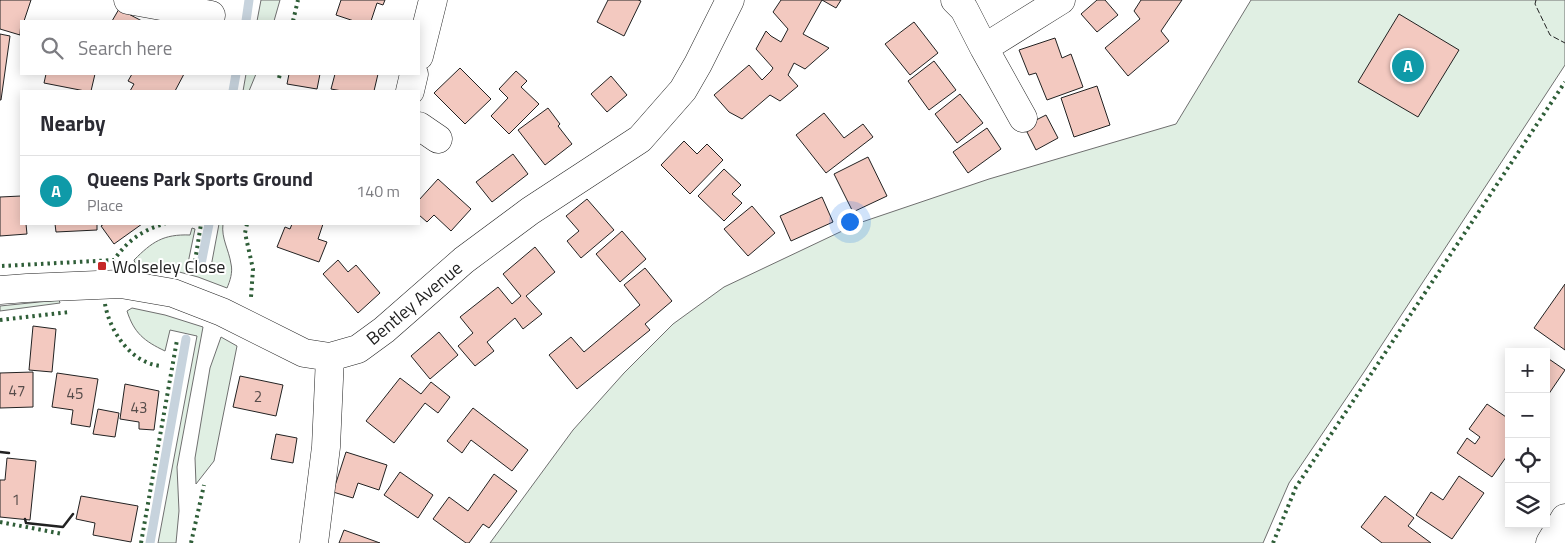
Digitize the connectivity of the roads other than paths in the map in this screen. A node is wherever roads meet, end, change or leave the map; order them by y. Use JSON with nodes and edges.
{"nodes":[{"id":1,"x":128,"y":0,"type":"edge"},
{"id":2,"x":432,"y":0,"type":"edge"},
{"id":3,"x":730,"y":0,"type":"edge"},
{"id":4,"x":956,"y":0,"type":"edge"},
{"id":5,"x":1061,"y":0,"type":"edge"},
{"id":6,"x":210,"y":20,"type":"edge"},
{"id":7,"x":984,"y":48,"type":"junction"},
{"id":8,"x":420,"y":52,"type":"edge"},
{"id":9,"x":414,"y":75,"type":"edge"},
{"id":10,"x":410,"y":90,"type":"edge"},
{"id":11,"x":1023,"y":118,"type":"dead end"},
{"id":12,"x":0,"y":290,"type":"edge"},
{"id":13,"x":330,"y":357,"type":"junction"},
{"id":14,"x":1565,"y":518,"type":"edge"},
{"id":15,"x":314,"y":543,"type":"edge"},
{"id":16,"x":1550,"y":543,"type":"edge"}],
"edges":[{"from":1,"to":6,"type":"street"},
{"from":2,"to":8,"type":"street"},
{"from":3,"to":13,"type":"street","name":"Bentley Avenue"},
{"from":4,"to":7,"type":"street"},
{"from":5,"to":7,"type":"street"},
{"from":7,"to":11,"type":"street"},
{"from":9,"to":10,"type":"street"},
{"from":12,"to":13,"type":"street","name":"Bentley Avenue"},
{"from":13,"to":15,"type":"street"},
{"from":14,"to":16,"type":"street"}]}
